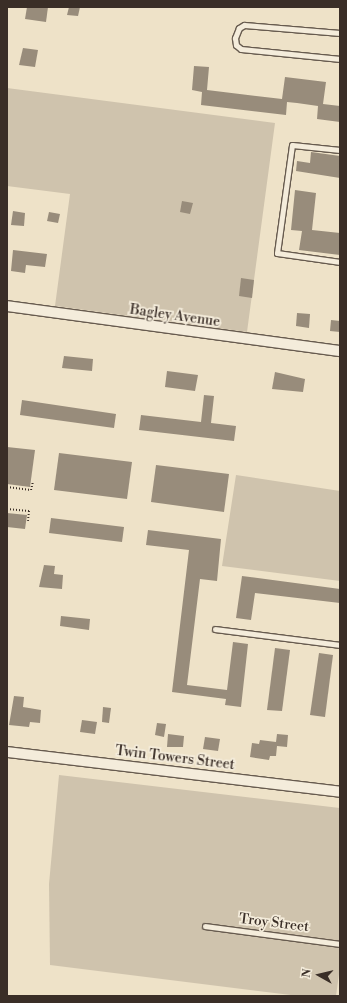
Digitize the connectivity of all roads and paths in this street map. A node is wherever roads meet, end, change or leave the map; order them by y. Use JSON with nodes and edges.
{"nodes":[{"id":1,"x":340,"y":33,"type":"edge"},
{"id":2,"x":340,"y":59,"type":"edge"},
{"id":3,"x":340,"y":150,"type":"edge"},
{"id":4,"x":340,"y":262,"type":"edge"},
{"id":5,"x":7,"y":306,"type":"edge"},
{"id":6,"x":340,"y":351,"type":"edge"},
{"id":7,"x":32,"y":481,"type":"dead end"},
{"id":8,"x":7,"y":487,"type":"edge"},
{"id":9,"x":7,"y":509,"type":"edge"},
{"id":10,"x":28,"y":521,"type":"dead end"},
{"id":11,"x":215,"y":629,"type":"dead end"},
{"id":12,"x":340,"y":645,"type":"edge"},
{"id":13,"x":7,"y":752,"type":"edge"},
{"id":14,"x":340,"y":792,"type":"edge"},
{"id":15,"x":205,"y":926,"type":"dead end"},
{"id":16,"x":340,"y":944,"type":"edge"}],
"edges":[{"from":1,"to":2,"type":"lane"},
{"from":3,"to":4,"type":"lane"},
{"from":5,"to":6,"type":"street","name":"Bagley Avenue"},
{"from":7,"to":8,"type":"path"},
{"from":9,"to":10,"type":"path"},
{"from":11,"to":12,"type":"lane"},
{"from":13,"to":14,"type":"street","name":"Twin Towers Street"},
{"from":15,"to":16,"type":"lane","name":"Troy Street"}]}
